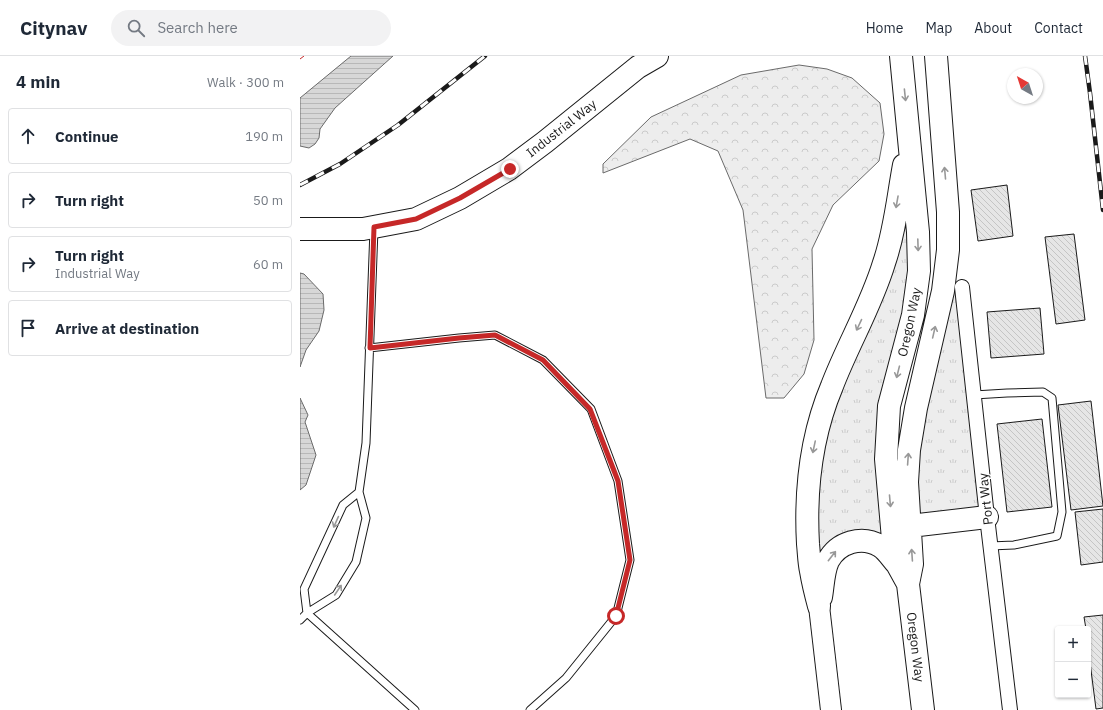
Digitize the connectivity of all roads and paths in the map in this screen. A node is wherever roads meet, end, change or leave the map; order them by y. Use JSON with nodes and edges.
{"nodes":[{"id":1,"x":657,"y":56,"type":"edge"},
{"id":2,"x":901,"y":56,"type":"edge"},
{"id":3,"x":936,"y":56,"type":"edge"},
{"id":4,"x":909,"y":136,"type":"junction"},
{"id":5,"x":374,"y":227,"type":"junction"},
{"id":6,"x":300,"y":229,"type":"edge"},
{"id":7,"x":962,"y":287,"type":"dead end"},
{"id":8,"x":370,"y":348,"type":"junction"},
{"id":9,"x":974,"y":395,"type":"junction"},
{"id":10,"x":360,"y":492,"type":"junction"},
{"id":11,"x":987,"y":517,"type":"junction"},
{"id":12,"x":910,"y":526,"type":"junction"},
{"id":13,"x":990,"y":546,"type":"junction"},
{"id":14,"x":897,"y":564,"type":"junction"},
{"id":15,"x":908,"y":584,"type":"junction"},
{"id":16,"x":819,"y":606,"type":"junction"},
{"id":17,"x":307,"y":613,"type":"junction"},
{"id":18,"x":300,"y":620,"type":"edge"},
{"id":19,"x":415,"y":710,"type":"edge"},
{"id":20,"x":530,"y":710,"type":"edge"},
{"id":21,"x":831,"y":710,"type":"edge"},
{"id":22,"x":923,"y":710,"type":"edge"},
{"id":23,"x":1010,"y":710,"type":"edge"}],
"edges":[{"from":1,"to":5,"type":"main road","name":"Industrial Way"},
{"from":2,"to":4,"type":"main road","name":"Oregon Way","one_way":true},
{"from":12,"to":3,"type":"main road","name":"Oregon Way","one_way":true},
{"from":4,"to":14,"type":"main road","name":"Oregon Way","one_way":true},
{"from":4,"to":16,"type":"main road","one_way":true},
{"from":5,"to":6,"type":"main road","name":"Industrial Way"},
{"from":5,"to":8,"type":"lane"},
{"from":7,"to":9,"type":"street","name":"Port Way"},
{"from":8,"to":10,"type":"lane"},
{"from":8,"to":20,"type":"lane"},
{"from":9,"to":11,"type":"street","name":"Port Way"},
{"from":9,"to":13,"type":"lane"},
{"from":10,"to":17,"type":"lane","one_way":true},
{"from":17,"to":10,"type":"lane","one_way":true},
{"from":11,"to":12,"type":"main road"},
{"from":11,"to":13,"type":"street","name":"Port Way"},
{"from":15,"to":12,"type":"main road","name":"Oregon Way","one_way":true},
{"from":13,"to":23,"type":"street","name":"Port Way"},
{"from":14,"to":15,"type":"main road","name":"Oregon Way"},
{"from":16,"to":14,"type":"main road","one_way":true},
{"from":15,"to":22,"type":"main road","name":"Oregon Way"},
{"from":16,"to":21,"type":"street"},
{"from":17,"to":18,"type":"lane"},
{"from":17,"to":19,"type":"lane"}]}
